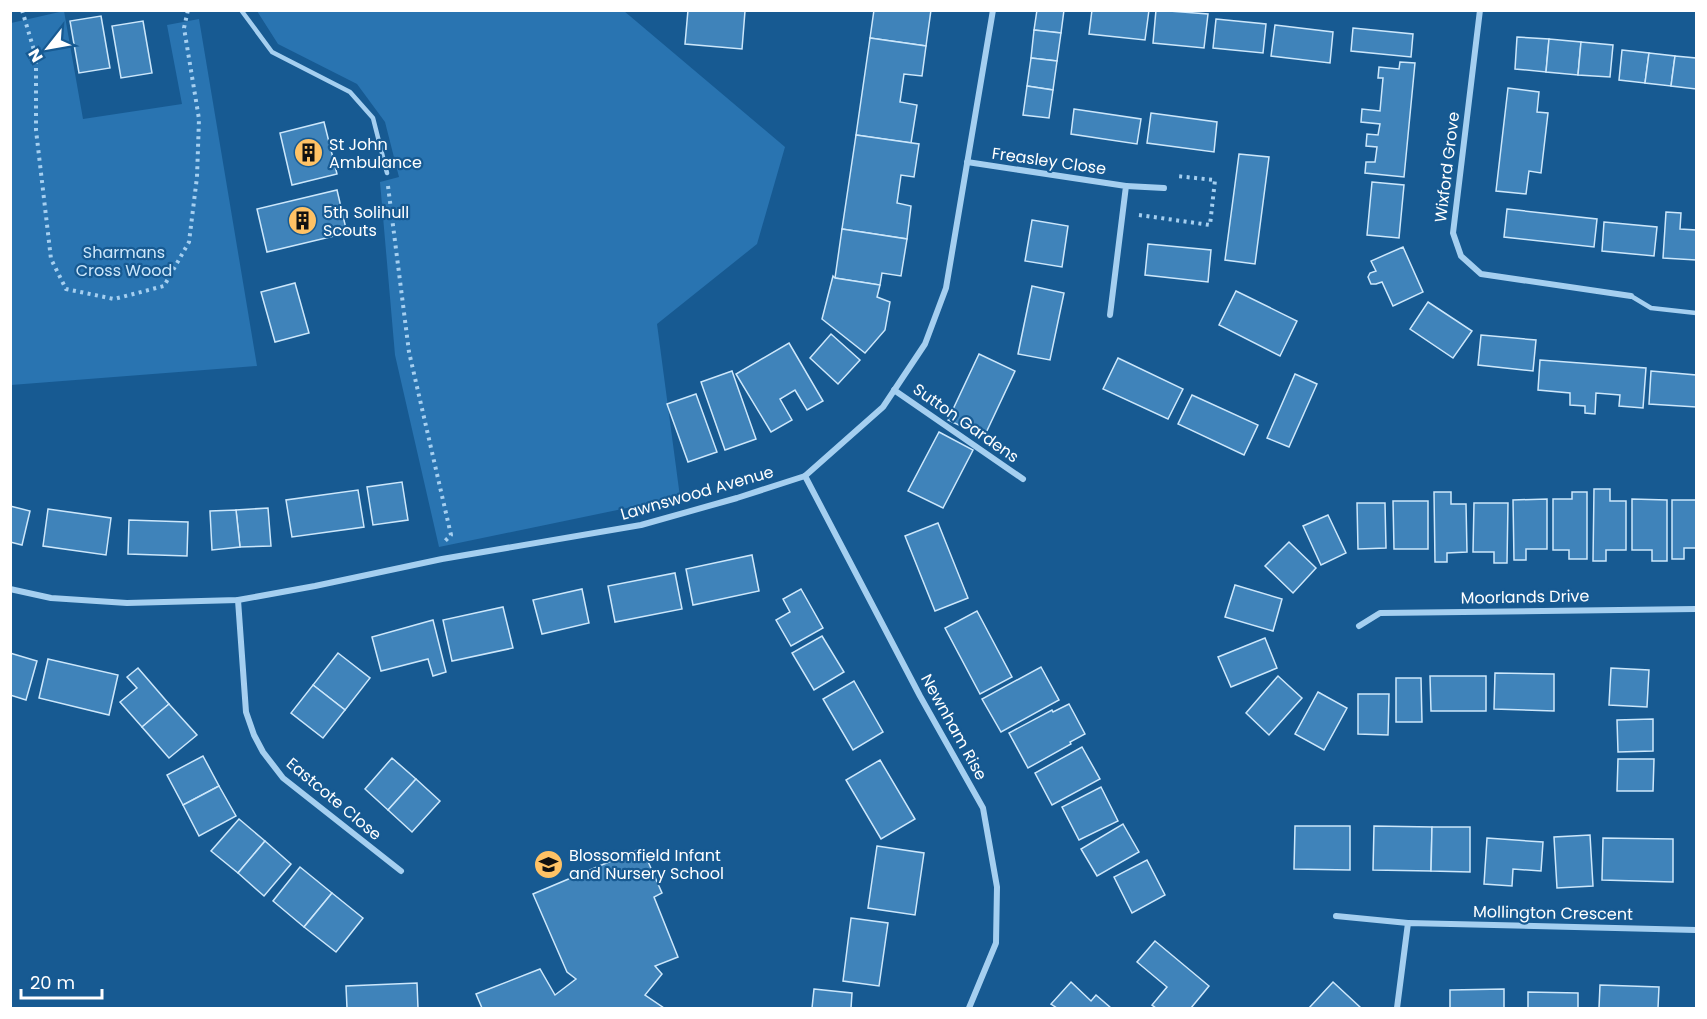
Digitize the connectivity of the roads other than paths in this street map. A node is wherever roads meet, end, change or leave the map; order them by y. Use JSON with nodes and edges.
{"nodes":[{"id":1,"x":241,"y":10,"type":"edge"},
{"id":2,"x":993,"y":10,"type":"edge"},
{"id":3,"x":1480,"y":10,"type":"edge"},
{"id":4,"x":967,"y":162,"type":"junction"},
{"id":5,"x":387,"y":173,"type":"road end"},
{"id":6,"x":1126,"y":186,"type":"junction"},
{"id":7,"x":1164,"y":188,"type":"road end"},
{"id":8,"x":1631,"y":296,"type":"joint"},
{"id":9,"x":1696,"y":313,"type":"edge"},
{"id":10,"x":1110,"y":315,"type":"dead end"},
{"id":11,"x":894,"y":390,"type":"junction"},
{"id":12,"x":805,"y":476,"type":"junction"},
{"id":13,"x":1023,"y":479,"type":"dead end"},
{"id":14,"x":10,"y":589,"type":"edge"},
{"id":15,"x":238,"y":600,"type":"junction"},
{"id":16,"x":1696,"y":609,"type":"edge"},
{"id":17,"x":1359,"y":626,"type":"dead end"},
{"id":18,"x":401,"y":871,"type":"dead end"},
{"id":19,"x":1336,"y":916,"type":"dead end"},
{"id":20,"x":1408,"y":923,"type":"junction"},
{"id":21,"x":1696,"y":930,"type":"edge"},
{"id":22,"x":969,"y":1008,"type":"edge"},
{"id":23,"x":1397,"y":1008,"type":"edge"}],
"edges":[{"from":1,"to":5,"type":"lane"},
{"from":2,"to":4,"type":"street","name":"Lawnswood Avenue"},
{"from":3,"to":8,"type":"street","name":"Wixford Grove"},
{"from":4,"to":6,"type":"street","name":"Freasley Close"},
{"from":4,"to":11,"type":"street","name":"Lawnswood Avenue"},
{"from":6,"to":7,"type":"street","name":"Freasley Close"},
{"from":6,"to":10,"type":"street","name":"Freasley Close"},
{"from":8,"to":9,"type":"lane"},
{"from":11,"to":12,"type":"street","name":"Lawnswood Avenue"},
{"from":11,"to":13,"type":"street","name":"Sutton Gardens"},
{"from":12,"to":15,"type":"street","name":"Lawnswood Avenue"},
{"from":12,"to":22,"type":"street","name":"Newnham Rise"},
{"from":14,"to":15,"type":"street","name":"Lawnswood Avenue"},
{"from":15,"to":18,"type":"street","name":"Eastcote Close"},
{"from":16,"to":17,"type":"street","name":"Moorlands Drive"},
{"from":19,"to":20,"type":"street","name":"Mollington Crescent"},
{"from":20,"to":21,"type":"street","name":"Mollington Crescent"},
{"from":20,"to":23,"type":"street"}]}
